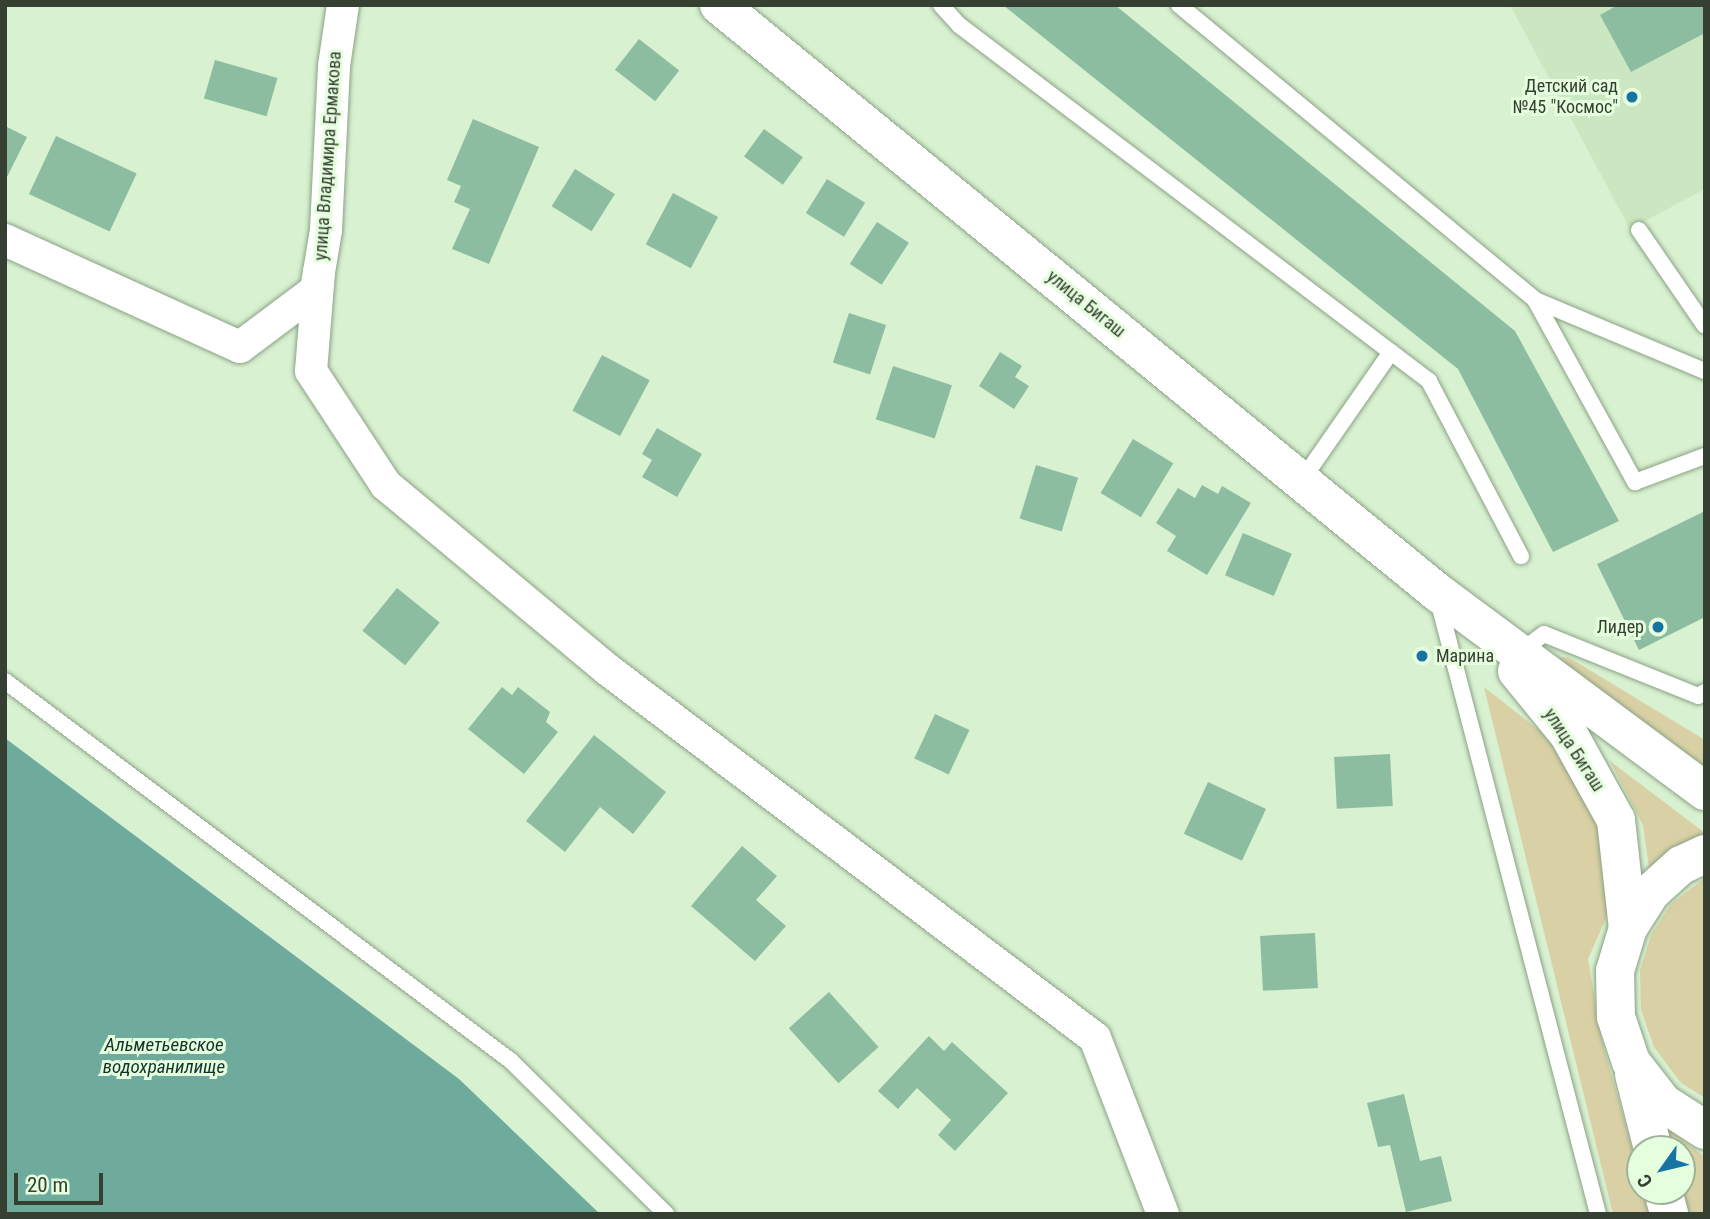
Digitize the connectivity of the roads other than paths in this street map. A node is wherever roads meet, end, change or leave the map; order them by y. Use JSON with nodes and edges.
{"nodes":[{"id":1,"x":343,"y":5,"type":"edge"},
{"id":2,"x":719,"y":5,"type":"edge"},
{"id":3,"x":941,"y":5,"type":"edge"},
{"id":4,"x":1179,"y":5,"type":"edge"},
{"id":5,"x":1639,"y":230,"type":"dead end"},
{"id":6,"x":5,"y":240,"type":"edge"},
{"id":7,"x":319,"y":272,"type":"junction"},
{"id":8,"x":1535,"y":300,"type":"junction"},
{"id":9,"x":1705,"y":326,"type":"edge"},
{"id":10,"x":1391,"y":352,"type":"junction"},
{"id":11,"x":1705,"y":371,"type":"edge"},
{"id":12,"x":1705,"y":456,"type":"edge"},
{"id":13,"x":1302,"y":480,"type":"junction"},
{"id":14,"x":1521,"y":556,"type":"dead end"},
{"id":15,"x":1445,"y":598,"type":"junction"},
{"id":16,"x":1518,"y":653,"type":"junction"},
{"id":17,"x":5,"y":681,"type":"edge"},
{"id":18,"x":1705,"y":692,"type":"edge"},
{"id":19,"x":1705,"y":791,"type":"edge"},
{"id":20,"x":1705,"y":854,"type":"edge"},
{"id":21,"x":1628,"y":928,"type":"junction"},
{"id":22,"x":1631,"y":1062,"type":"junction"},
{"id":23,"x":1705,"y":1130,"type":"edge"},
{"id":24,"x":1649,"y":1135,"type":"edge"},
{"id":25,"x":666,"y":1214,"type":"edge"},
{"id":26,"x":1163,"y":1214,"type":"edge"},
{"id":27,"x":1598,"y":1214,"type":"edge"}],
"edges":[{"from":1,"to":7,"type":"street","name":"улица Владимира Ермакова"},
{"from":2,"to":13,"type":"main road","name":"улица Бигаш"},
{"from":3,"to":10,"type":"lane"},
{"from":4,"to":8,"type":"lane"},
{"from":5,"to":9,"type":"lane"},
{"from":6,"to":7,"type":"street","name":"улица Владимира Ермакова"},
{"from":7,"to":26,"type":"street"},
{"from":8,"to":11,"type":"lane"},
{"from":8,"to":12,"type":"lane"},
{"from":10,"to":13,"type":"lane"},
{"from":10,"to":14,"type":"lane"},
{"from":13,"to":15,"type":"main road","name":"улица Бигаш"},
{"from":15,"to":16,"type":"main road","name":"улица Бигаш"},
{"from":15,"to":21,"type":"main road","name":"улица Бигаш"},
{"from":15,"to":27,"type":"lane"},
{"from":16,"to":18,"type":"lane"},
{"from":16,"to":19,"type":"main road","name":"улица Бигаш"},
{"from":17,"to":25,"type":"lane"},
{"from":20,"to":21,"type":"main road"},
{"from":21,"to":22,"type":"main road"},
{"from":22,"to":23,"type":"main road"},
{"from":22,"to":24,"type":"main road"}]}
